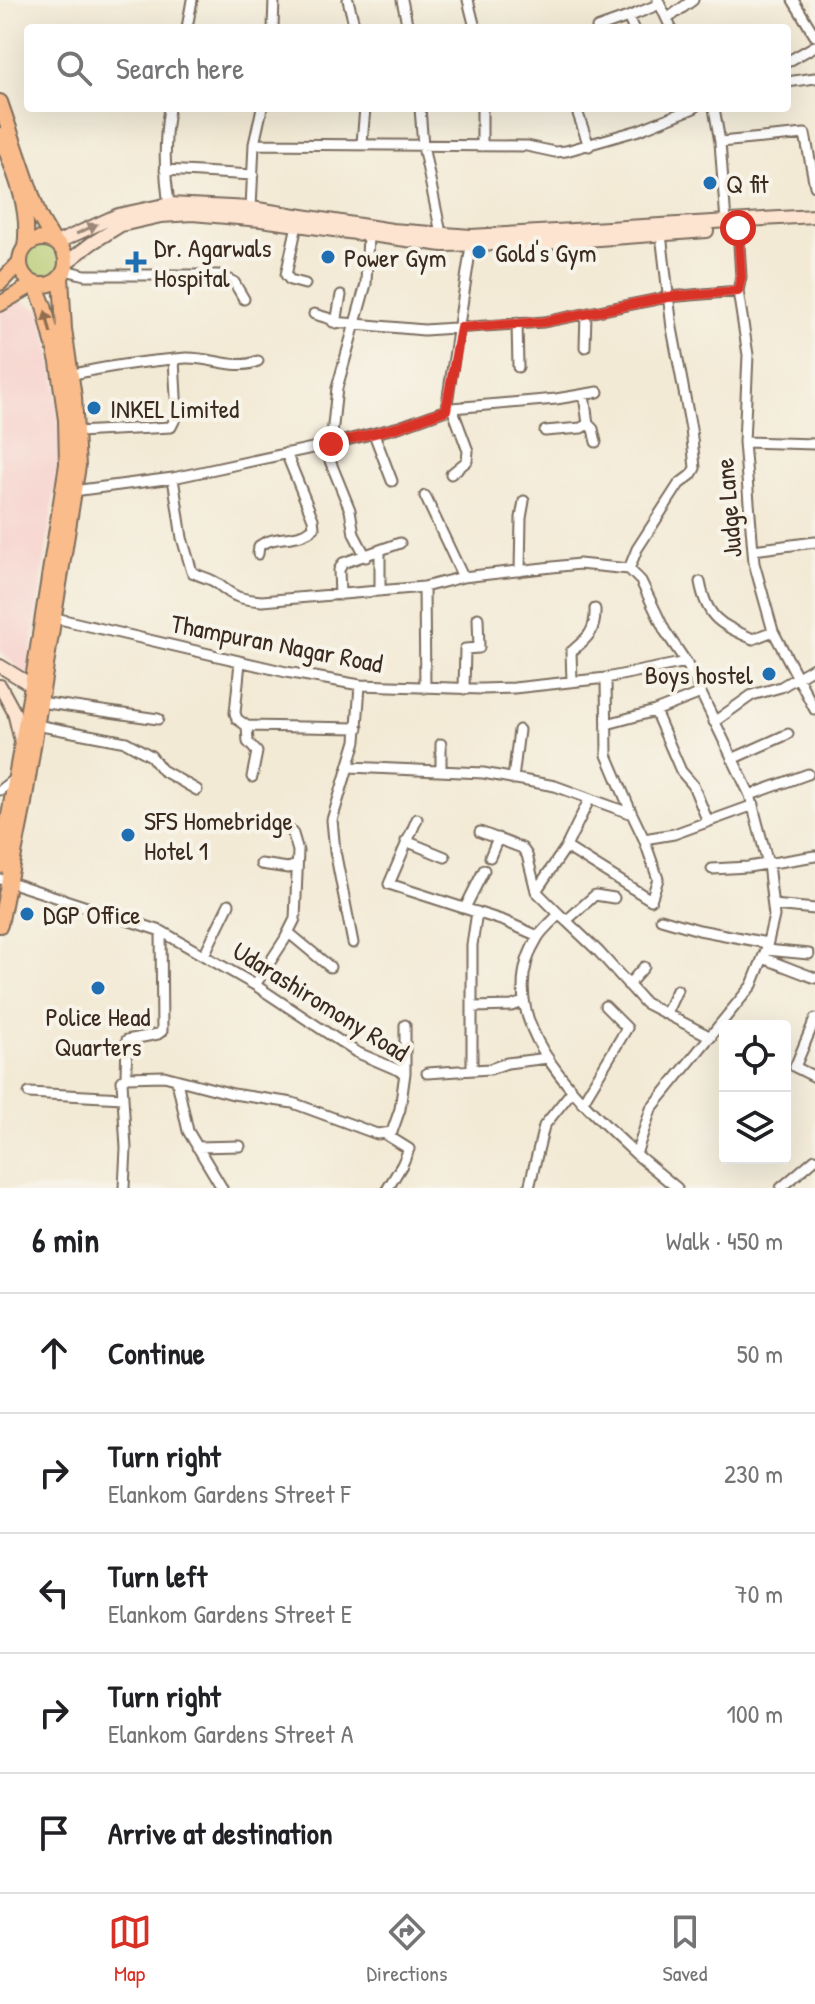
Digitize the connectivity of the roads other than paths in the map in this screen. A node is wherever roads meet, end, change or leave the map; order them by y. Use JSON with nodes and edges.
{"nodes":[{"id":1,"x":192,"y":0,"type":"edge"},
{"id":2,"x":274,"y":0,"type":"edge"},
{"id":3,"x":348,"y":0,"type":"edge"},
{"id":4,"x":402,"y":0,"type":"edge"},
{"id":5,"x":468,"y":0,"type":"edge"},
{"id":6,"x":693,"y":0,"type":"edge"},
{"id":7,"x":793,"y":0,"type":"edge"},
{"id":8,"x":659,"y":2,"type":"edge"},
{"id":9,"x":628,"y":17,"type":"junction"},
{"id":10,"x":669,"y":23,"type":"edge"},
{"id":11,"x":188,"y":24,"type":"edge"},
{"id":12,"x":273,"y":24,"type":"edge"},
{"id":13,"x":354,"y":24,"type":"edge"},
{"id":14,"x":407,"y":24,"type":"edge"},
{"id":15,"x":474,"y":24,"type":"edge"},
{"id":16,"x":608,"y":24,"type":"edge"},
{"id":17,"x":631,"y":24,"type":"edge"},
{"id":18,"x":815,"y":34,"type":"edge"},
{"id":19,"x":815,"y":46,"type":"edge"},
{"id":20,"x":791,"y":60,"type":"edge"},
{"id":21,"x":815,"y":78,"type":"edge"},
{"id":22,"x":791,"y":81,"type":"edge"},
{"id":23,"x":0,"y":102,"type":"edge"},
{"id":24,"x":168,"y":112,"type":"edge"},
{"id":25,"x":261,"y":112,"type":"edge"},
{"id":26,"x":365,"y":112,"type":"edge"},
{"id":27,"x":420,"y":112,"type":"edge"},
{"id":28,"x":482,"y":112,"type":"edge"},
{"id":29,"x":577,"y":112,"type":"edge"},
{"id":30,"x":683,"y":112,"type":"edge"},
{"id":31,"x":715,"y":112,"type":"edge"},
{"id":32,"x":0,"y":135,"type":"edge"},
{"id":33,"x":720,"y":142,"type":"junction"},
{"id":34,"x":362,"y":143,"type":"junction"},
{"id":35,"x":254,"y":144,"type":"junction"},
{"id":36,"x":423,"y":146,"type":"junction"},
{"id":37,"x":482,"y":146,"type":"junction"},
{"id":38,"x":589,"y":146,"type":"junction"},
{"id":39,"x":4,"y":155,"type":"edge"},
{"id":40,"x":165,"y":174,"type":"junction"},
{"id":41,"x":253,"y":175,"type":"junction"},
{"id":42,"x":815,"y":186,"type":"edge"},
{"id":43,"x":169,"y":204,"type":"junction"},
{"id":44,"x":251,"y":208,"type":"junction"},
{"id":45,"x":815,"y":216,"type":"edge"},
{"id":46,"x":815,"y":224,"type":"edge"},
{"id":47,"x":297,"y":225,"type":"junction"},
{"id":48,"x":732,"y":225,"type":"junction"},
{"id":49,"x":368,"y":234,"type":"junction"},
{"id":50,"x":661,"y":234,"type":"junction"},
{"id":51,"x":512,"y":239,"type":"junction"},
{"id":52,"x":442,"y":240,"type":"junction"},
{"id":53,"x":55,"y":243,"type":"junction"},
{"id":54,"x":471,"y":246,"type":"junction"},
{"id":55,"x":25,"y":247,"type":"junction"},
{"id":56,"x":19,"y":263,"type":"junction"},
{"id":57,"x":64,"y":270,"type":"junction"},
{"id":58,"x":0,"y":283,"type":"edge"},
{"id":59,"x":34,"y":284,"type":"junction"},
{"id":60,"x":305,"y":284,"type":"dead end"},
{"id":61,"x":738,"y":291,"type":"junction"},
{"id":62,"x":341,"y":295,"type":"dead end"},
{"id":63,"x":668,"y":297,"type":"junction"},
{"id":64,"x":244,"y":299,"type":"dead end"},
{"id":65,"x":0,"y":304,"type":"edge"},
{"id":66,"x":314,"y":314,"type":"dead end"},
{"id":67,"x":586,"y":314,"type":"junction"},
{"id":68,"x":336,"y":323,"type":"junction"},
{"id":69,"x":517,"y":323,"type":"junction"},
{"id":70,"x":354,"y":326,"type":"junction"},
{"id":71,"x":461,"y":328,"type":"junction"},
{"id":72,"x":585,"y":347,"type":"dead end"},
{"id":73,"x":174,"y":359,"type":"junction"},
{"id":74,"x":258,"y":361,"type":"dead end"},
{"id":75,"x":518,"y":367,"type":"dead end"},
{"id":76,"x":70,"y":375,"type":"junction"},
{"id":77,"x":598,"y":392,"type":"dead end"},
{"id":78,"x":584,"y":395,"type":"junction"},
{"id":79,"x":449,"y":409,"type":"junction"},
{"id":80,"x":588,"y":424,"type":"junction"},
{"id":81,"x":545,"y":431,"type":"dead end"},
{"id":82,"x":77,"y":432,"type":"junction"},
{"id":83,"x":374,"y":434,"type":"junction"},
{"id":84,"x":596,"y":442,"type":"dead end"},
{"id":85,"x":744,"y":442,"type":"junction"},
{"id":86,"x":815,"y":444,"type":"edge"},
{"id":87,"x":328,"y":445,"type":"junction"},
{"id":88,"x":286,"y":453,"type":"junction"},
{"id":89,"x":451,"y":474,"type":"dead end"},
{"id":90,"x":173,"y":478,"type":"junction"},
{"id":91,"x":392,"y":481,"type":"dead end"},
{"id":92,"x":68,"y":491,"type":"junction"},
{"id":93,"x":425,"y":496,"type":"dead end"},
{"id":94,"x":524,"y":501,"type":"dead end"},
{"id":95,"x":815,"y":542,"type":"edge"},
{"id":96,"x":400,"y":543,"type":"dead end"},
{"id":97,"x":380,"y":550,"type":"junction"},
{"id":98,"x":753,"y":550,"type":"junction"},
{"id":99,"x":258,"y":554,"type":"dead end"},
{"id":100,"x":366,"y":557,"type":"junction"},
{"id":101,"x":629,"y":569,"type":"junction"},
{"id":102,"x":520,"y":571,"type":"junction"},
{"id":103,"x":463,"y":577,"type":"junction"},
{"id":104,"x":700,"y":582,"type":"dead end"},
{"id":105,"x":424,"y":587,"type":"junction"},
{"id":106,"x":380,"y":591,"type":"junction"},
{"id":107,"x":340,"y":595,"type":"junction"},
{"id":108,"x":595,"y":609,"type":"dead end"},
{"id":109,"x":47,"y":616,"type":"junction"},
{"id":110,"x":478,"y":618,"type":"dead end"},
{"id":111,"x":773,"y":631,"type":"junction"},
{"id":112,"x":240,"y":662,"type":"junction"},
{"id":113,"x":686,"y":662,"type":"junction"},
{"id":114,"x":0,"y":666,"type":"edge"},
{"id":115,"x":815,"y":667,"type":"edge"},
{"id":116,"x":606,"y":678,"type":"junction"},
{"id":117,"x":797,"y":679,"type":"junction"},
{"id":118,"x":572,"y":681,"type":"junction"},
{"id":119,"x":360,"y":685,"type":"junction"},
{"id":120,"x":0,"y":686,"type":"edge"},
{"id":121,"x":425,"y":688,"type":"junction"},
{"id":122,"x":464,"y":689,"type":"junction"},
{"id":123,"x":38,"y":693,"type":"junction"},
{"id":124,"x":701,"y":693,"type":"junction"},
{"id":125,"x":815,"y":710,"type":"edge"},
{"id":126,"x":655,"y":711,"type":"junction"},
{"id":127,"x":158,"y":719,"type":"dead end"},
{"id":128,"x":714,"y":722,"type":"junction"},
{"id":129,"x":607,"y":724,"type":"junction"},
{"id":130,"x":36,"y":725,"type":"junction"},
{"id":131,"x":247,"y":726,"type":"junction"},
{"id":132,"x":358,"y":728,"type":"junction"},
{"id":133,"x":519,"y":730,"type":"dead end"},
{"id":134,"x":788,"y":734,"type":"dead end"},
{"id":135,"x":22,"y":744,"type":"junction"},
{"id":136,"x":441,"y":744,"type":"dead end"},
{"id":137,"x":732,"y":759,"type":"junction"},
{"id":138,"x":350,"y":767,"type":"junction"},
{"id":139,"x":441,"y":770,"type":"junction"},
{"id":140,"x":808,"y":774,"type":"dead end"},
{"id":141,"x":252,"y":777,"type":"dead end"},
{"id":142,"x":14,"y":779,"type":"junction"},
{"id":143,"x":513,"y":779,"type":"junction"},
{"id":144,"x":0,"y":790,"type":"edge"},
{"id":145,"x":197,"y":790,"type":"dead end"},
{"id":146,"x":589,"y":800,"type":"junction"},
{"id":147,"x":752,"y":800,"type":"junction"},
{"id":148,"x":632,"y":814,"type":"junction"},
{"id":149,"x":417,"y":819,"type":"dead end"},
{"id":150,"x":708,"y":822,"type":"junction"},
{"id":151,"x":272,"y":824,"type":"dead end"},
{"id":152,"x":480,"y":832,"type":"dead end"},
{"id":153,"x":498,"y":838,"type":"junction"},
{"id":154,"x":644,"y":839,"type":"junction"},
{"id":155,"x":406,"y":841,"type":"junction"},
{"id":156,"x":566,"y":847,"type":"junction"},
{"id":157,"x":815,"y":856,"type":"edge"},
{"id":158,"x":445,"y":857,"type":"dead end"},
{"id":159,"x":490,"y":857,"type":"dead end"},
{"id":160,"x":261,"y":864,"type":"dead end"},
{"id":161,"x":768,"y":864,"type":"junction"},
{"id":162,"x":297,"y":865,"type":"junction"},
{"id":163,"x":0,"y":866,"type":"edge"},
{"id":164,"x":712,"y":869,"type":"dead end"},
{"id":165,"x":484,"y":870,"type":"dead end"},
{"id":166,"x":5,"y":880,"type":"edge"},
{"id":167,"x":536,"y":891,"type":"junction"},
{"id":168,"x":614,"y":898,"type":"dead end"},
{"id":169,"x":229,"y":904,"type":"dead end"},
{"id":170,"x":773,"y":905,"type":"junction"},
{"id":171,"x":465,"y":908,"type":"junction"},
{"id":172,"x":815,"y":909,"type":"edge"},
{"id":173,"x":477,"y":912,"type":"junction"},
{"id":174,"x":562,"y":918,"type":"junction"},
{"id":175,"x":661,"y":919,"type":"dead end"},
{"id":176,"x":0,"y":925,"type":"edge"},
{"id":177,"x":161,"y":931,"type":"junction"},
{"id":178,"x":289,"y":933,"type":"junction"},
{"id":179,"x":538,"y":936,"type":"junction"},
{"id":180,"x":353,"y":943,"type":"dead end"},
{"id":181,"x":765,"y":950,"type":"junction"},
{"id":182,"x":809,"y":954,"type":"dead end"},
{"id":183,"x":204,"y":955,"type":"junction"},
{"id":184,"x":330,"y":967,"type":"dead end"},
{"id":185,"x":644,"y":967,"type":"dead end"},
{"id":186,"x":815,"y":978,"type":"edge"},
{"id":187,"x":255,"y":985,"type":"junction"},
{"id":188,"x":628,"y":985,"type":"junction"},
{"id":189,"x":677,"y":990,"type":"dead end"},
{"id":190,"x":523,"y":1002,"type":"junction"},
{"id":191,"x":605,"y":1006,"type":"dead end"},
{"id":192,"x":473,"y":1007,"type":"junction"},
{"id":193,"x":666,"y":1014,"type":"junction"},
{"id":194,"x":815,"y":1019,"type":"edge"},
{"id":195,"x":405,"y":1025,"type":"dead end"},
{"id":196,"x":711,"y":1037,"type":"junction"},
{"id":197,"x":548,"y":1058,"type":"junction"},
{"id":198,"x":472,"y":1070,"type":"junction"},
{"id":199,"x":405,"y":1073,"type":"junction"},
{"id":200,"x":427,"y":1073,"type":"dead end"},
{"id":201,"x":126,"y":1077,"type":"junction"},
{"id":202,"x":815,"y":1077,"type":"edge"},
{"id":203,"x":177,"y":1081,"type":"junction"},
{"id":204,"x":572,"y":1091,"type":"junction"},
{"id":205,"x":29,"y":1093,"type":"dead end"},
{"id":206,"x":123,"y":1098,"type":"junction"},
{"id":207,"x":582,"y":1103,"type":"junction"},
{"id":208,"x":385,"y":1134,"type":"junction"},
{"id":209,"x":240,"y":1146,"type":"dead end"},
{"id":210,"x":197,"y":1147,"type":"junction"},
{"id":211,"x":636,"y":1154,"type":"junction"},
{"id":212,"x":815,"y":1159,"type":"edge"},
{"id":213,"x":124,"y":1188,"type":"edge"},
{"id":214,"x":222,"y":1188,"type":"edge"},
{"id":215,"x":388,"y":1188,"type":"edge"},
{"id":216,"x":529,"y":1188,"type":"edge"},
{"id":217,"x":677,"y":1188,"type":"edge"},
{"id":218,"x":781,"y":1188,"type":"edge"}],
"edges":[{"from":1,"to":11,"type":"street"},
{"from":2,"to":12,"type":"street"},
{"from":3,"to":13,"type":"street"},
{"from":4,"to":14,"type":"street"},
{"from":5,"to":15,"type":"street"},
{"from":6,"to":10,"type":"street"},
{"from":7,"to":18,"type":"street"},
{"from":8,"to":9,"type":"street"},
{"from":8,"to":10,"type":"street"},
{"from":9,"to":16,"type":"street"},
{"from":9,"to":17,"type":"street"},
{"from":19,"to":20,"type":"street"},
{"from":21,"to":22,"type":"street"},
{"from":23,"to":53,"type":"main road"},
{"from":24,"to":40,"type":"street"},
{"from":25,"to":35,"type":"street"},
{"from":26,"to":34,"type":"street"},
{"from":27,"to":36,"type":"street"},
{"from":28,"to":37,"type":"street"},
{"from":29,"to":38,"type":"street"},
{"from":30,"to":38,"type":"street"},
{"from":31,"to":33,"type":"street","name":"Judge Lane"},
{"from":32,"to":39,"type":"main road"},
{"from":33,"to":42,"type":"street"},
{"from":33,"to":48,"type":"street","name":"Judge Lane"},
{"from":34,"to":35,"type":"street"},
{"from":34,"to":36,"type":"street"},
{"from":35,"to":41,"type":"street"},
{"from":36,"to":37,"type":"street"},
{"from":36,"to":52,"type":"street"},
{"from":37,"to":38,"type":"street"},
{"from":39,"to":55,"type":"main road"},
{"from":40,"to":41,"type":"street"},
{"from":40,"to":43,"type":"street"},
{"from":41,"to":44,"type":"street"},
{"from":43,"to":44,"type":"main road"},
{"from":53,"to":43,"type":"main road","one_way":true},
{"from":44,"to":52,"type":"main road"},
{"from":45,"to":48,"type":"main road"},
{"from":46,"to":48,"type":"main road"},
{"from":47,"to":49,"type":"main road"},
{"from":47,"to":57,"type":"main road"},
{"from":47,"to":60,"type":"street"},
{"from":48,"to":50,"type":"main road"},
{"from":48,"to":51,"type":"main road"},
{"from":48,"to":61,"type":"street","name":"Judge Lane"},
{"from":49,"to":52,"type":"main road"},
{"from":49,"to":70,"type":"street"},
{"from":50,"to":51,"type":"main road"},
{"from":50,"to":63,"type":"street"},
{"from":51,"to":52,"type":"main road"},
{"from":51,"to":54,"type":"main road"},
{"from":52,"to":54,"type":"main road"},
{"from":53,"to":55,"type":"main road"},
{"from":53,"to":57,"type":"main road"},
{"from":54,"to":71,"type":"street"},
{"from":55,"to":56,"type":"main road"},
{"from":56,"to":58,"type":"main road"},
{"from":56,"to":59,"type":"main road"},
{"from":57,"to":59,"type":"main road"},
{"from":57,"to":64,"type":"street"},
{"from":57,"to":76,"type":"main road"},
{"from":59,"to":65,"type":"main road"},
{"from":92,"to":59,"type":"main road","one_way":true},
{"from":61,"to":63,"type":"street"},
{"from":61,"to":85,"type":"street","name":"Judge Lane"},
{"from":62,"to":68,"type":"street"},
{"from":63,"to":67,"type":"street"},
{"from":63,"to":101,"type":"street"},
{"from":66,"to":68,"type":"street"},
{"from":67,"to":69,"type":"street"},
{"from":67,"to":72,"type":"street"},
{"from":68,"to":70,"type":"street"},
{"from":69,"to":71,"type":"street"},
{"from":69,"to":75,"type":"street"},
{"from":70,"to":71,"type":"street"},
{"from":70,"to":87,"type":"street"},
{"from":71,"to":79,"type":"street"},
{"from":73,"to":74,"type":"street"},
{"from":73,"to":76,"type":"street"},
{"from":73,"to":82,"type":"street"},
{"from":76,"to":82,"type":"main road"},
{"from":77,"to":78,"type":"street"},
{"from":78,"to":79,"type":"street"},
{"from":78,"to":80,"type":"street"},
{"from":79,"to":83,"type":"street"},
{"from":79,"to":89,"type":"street"},
{"from":80,"to":81,"type":"street"},
{"from":80,"to":84,"type":"street"},
{"from":82,"to":92,"type":"main road"},
{"from":83,"to":87,"type":"street"},
{"from":83,"to":91,"type":"street"},
{"from":85,"to":86,"type":"street"},
{"from":85,"to":98,"type":"street","name":"Judge Lane"},
{"from":87,"to":88,"type":"street"},
{"from":87,"to":100,"type":"street"},
{"from":88,"to":90,"type":"street"},
{"from":88,"to":99,"type":"street"},
{"from":90,"to":92,"type":"street"},
{"from":90,"to":107,"type":"street"},
{"from":92,"to":109,"type":"main road"},
{"from":93,"to":103,"type":"street"},
{"from":94,"to":102,"type":"street"},
{"from":95,"to":98,"type":"street"},
{"from":96,"to":97,"type":"street"},
{"from":97,"to":100,"type":"street"},
{"from":97,"to":106,"type":"street"},
{"from":98,"to":111,"type":"street","name":"Judge Lane"},
{"from":100,"to":107,"type":"street"},
{"from":101,"to":102,"type":"street"},
{"from":101,"to":113,"type":"street"},
{"from":102,"to":103,"type":"street"},
{"from":103,"to":105,"type":"street"},
{"from":104,"to":111,"type":"street"},
{"from":105,"to":106,"type":"street"},
{"from":105,"to":121,"type":"street"},
{"from":106,"to":107,"type":"street"},
{"from":108,"to":118,"type":"street"},
{"from":109,"to":112,"type":"street","name":"Thampuran Nagar Road"},
{"from":109,"to":123,"type":"main road"},
{"from":110,"to":122,"type":"street"},
{"from":111,"to":117,"type":"street","name":"Judge Lane"},
{"from":112,"to":119,"type":"street","name":"Thampuran Nagar Road"},
{"from":112,"to":131,"type":"street"},
{"from":113,"to":116,"type":"street","name":"Thampuran Nagar Road"},
{"from":113,"to":124,"type":"street"},
{"from":114,"to":123,"type":"main road"},
{"from":115,"to":117,"type":"street"},
{"from":116,"to":118,"type":"street","name":"Thampuran Nagar Road"},
{"from":116,"to":129,"type":"street"},
{"from":117,"to":125,"type":"street","name":"Judge Lane"},
{"from":117,"to":128,"type":"street"},
{"from":118,"to":122,"type":"street","name":"Thampuran Nagar Road"},
{"from":119,"to":121,"type":"street","name":"Thampuran Nagar Road"},
{"from":119,"to":132,"type":"street"},
{"from":120,"to":135,"type":"main road"},
{"from":121,"to":122,"type":"street","name":"Thampuran Nagar Road"},
{"from":123,"to":127,"type":"street"},
{"from":123,"to":130,"type":"main road"},
{"from":123,"to":135,"type":"main road"},
{"from":124,"to":126,"type":"street"},
{"from":124,"to":128,"type":"street"},
{"from":126,"to":129,"type":"street"},
{"from":126,"to":150,"type":"street"},
{"from":128,"to":137,"type":"street"},
{"from":129,"to":148,"type":"street"},
{"from":130,"to":145,"type":"street"},
{"from":130,"to":166,"type":"main road"},
{"from":131,"to":132,"type":"street"},
{"from":131,"to":141,"type":"street"},
{"from":132,"to":138,"type":"street"},
{"from":133,"to":143,"type":"street"},
{"from":134,"to":137,"type":"street"},
{"from":135,"to":142,"type":"main road"},
{"from":136,"to":139,"type":"street"},
{"from":137,"to":147,"type":"street"},
{"from":138,"to":139,"type":"street"},
{"from":138,"to":180,"type":"street"},
{"from":139,"to":143,"type":"street"},
{"from":140,"to":147,"type":"street"},
{"from":142,"to":144,"type":"street"},
{"from":142,"to":163,"type":"main road"},
{"from":143,"to":146,"type":"street"},
{"from":146,"to":148,"type":"street"},
{"from":146,"to":156,"type":"street"},
{"from":147,"to":150,"type":"street"},
{"from":147,"to":161,"type":"street"},
{"from":148,"to":154,"type":"street"},
{"from":149,"to":155,"type":"street"},
{"from":150,"to":154,"type":"street"},
{"from":151,"to":162,"type":"street"},
{"from":152,"to":153,"type":"street"},
{"from":153,"to":159,"type":"street"},
{"from":153,"to":167,"type":"street"},
{"from":154,"to":156,"type":"street"},
{"from":155,"to":158,"type":"street"},
{"from":155,"to":171,"type":"street"},
{"from":156,"to":167,"type":"street"},
{"from":157,"to":161,"type":"street"},
{"from":160,"to":162,"type":"street"},
{"from":161,"to":164,"type":"street"},
{"from":161,"to":170,"type":"street"},
{"from":162,"to":178,"type":"street"},
{"from":165,"to":171,"type":"street"},
{"from":166,"to":176,"type":"main road"},
{"from":166,"to":177,"type":"street","name":"Udarashiromony Road"},
{"from":167,"to":174,"type":"street"},
{"from":168,"to":174,"type":"street"},
{"from":169,"to":183,"type":"street"},
{"from":170,"to":172,"type":"street"},
{"from":170,"to":181,"type":"street"},
{"from":171,"to":173,"type":"street"},
{"from":173,"to":179,"type":"street"},
{"from":173,"to":192,"type":"street"},
{"from":174,"to":179,"type":"street"},
{"from":174,"to":188,"type":"street"},
{"from":175,"to":181,"type":"street"},
{"from":177,"to":183,"type":"street","name":"Udarashiromony Road"},
{"from":177,"to":201,"type":"street"},
{"from":178,"to":184,"type":"street"},
{"from":178,"to":187,"type":"street"},
{"from":179,"to":190,"type":"street"},
{"from":181,"to":182,"type":"street"},
{"from":181,"to":186,"type":"street"},
{"from":181,"to":196,"type":"street"},
{"from":183,"to":187,"type":"street","name":"Udarashiromony Road"},
{"from":185,"to":188,"type":"street"},
{"from":187,"to":199,"type":"street","name":"Udarashiromony Road"},
{"from":188,"to":193,"type":"street"},
{"from":189,"to":193,"type":"street"},
{"from":190,"to":192,"type":"street"},
{"from":190,"to":197,"type":"street"},
{"from":191,"to":207,"type":"street"},
{"from":192,"to":198,"type":"street"},
{"from":193,"to":196,"type":"street"},
{"from":194,"to":202,"type":"street"},
{"from":195,"to":199,"type":"street"},
{"from":196,"to":211,"type":"street"},
{"from":197,"to":198,"type":"street"},
{"from":197,"to":204,"type":"street"},
{"from":198,"to":200,"type":"street"},
{"from":199,"to":208,"type":"street","name":"Udarashiromony Road"},
{"from":201,"to":203,"type":"street"},
{"from":201,"to":206,"type":"street"},
{"from":203,"to":208,"type":"street"},
{"from":203,"to":210,"type":"street"},
{"from":204,"to":207,"type":"street"},
{"from":204,"to":216,"type":"street"},
{"from":205,"to":206,"type":"street"},
{"from":206,"to":213,"type":"street"},
{"from":207,"to":211,"type":"street"},
{"from":208,"to":215,"type":"street"},
{"from":209,"to":210,"type":"street"},
{"from":210,"to":214,"type":"street"},
{"from":211,"to":217,"type":"street"},
{"from":212,"to":218,"type":"street"}]}
